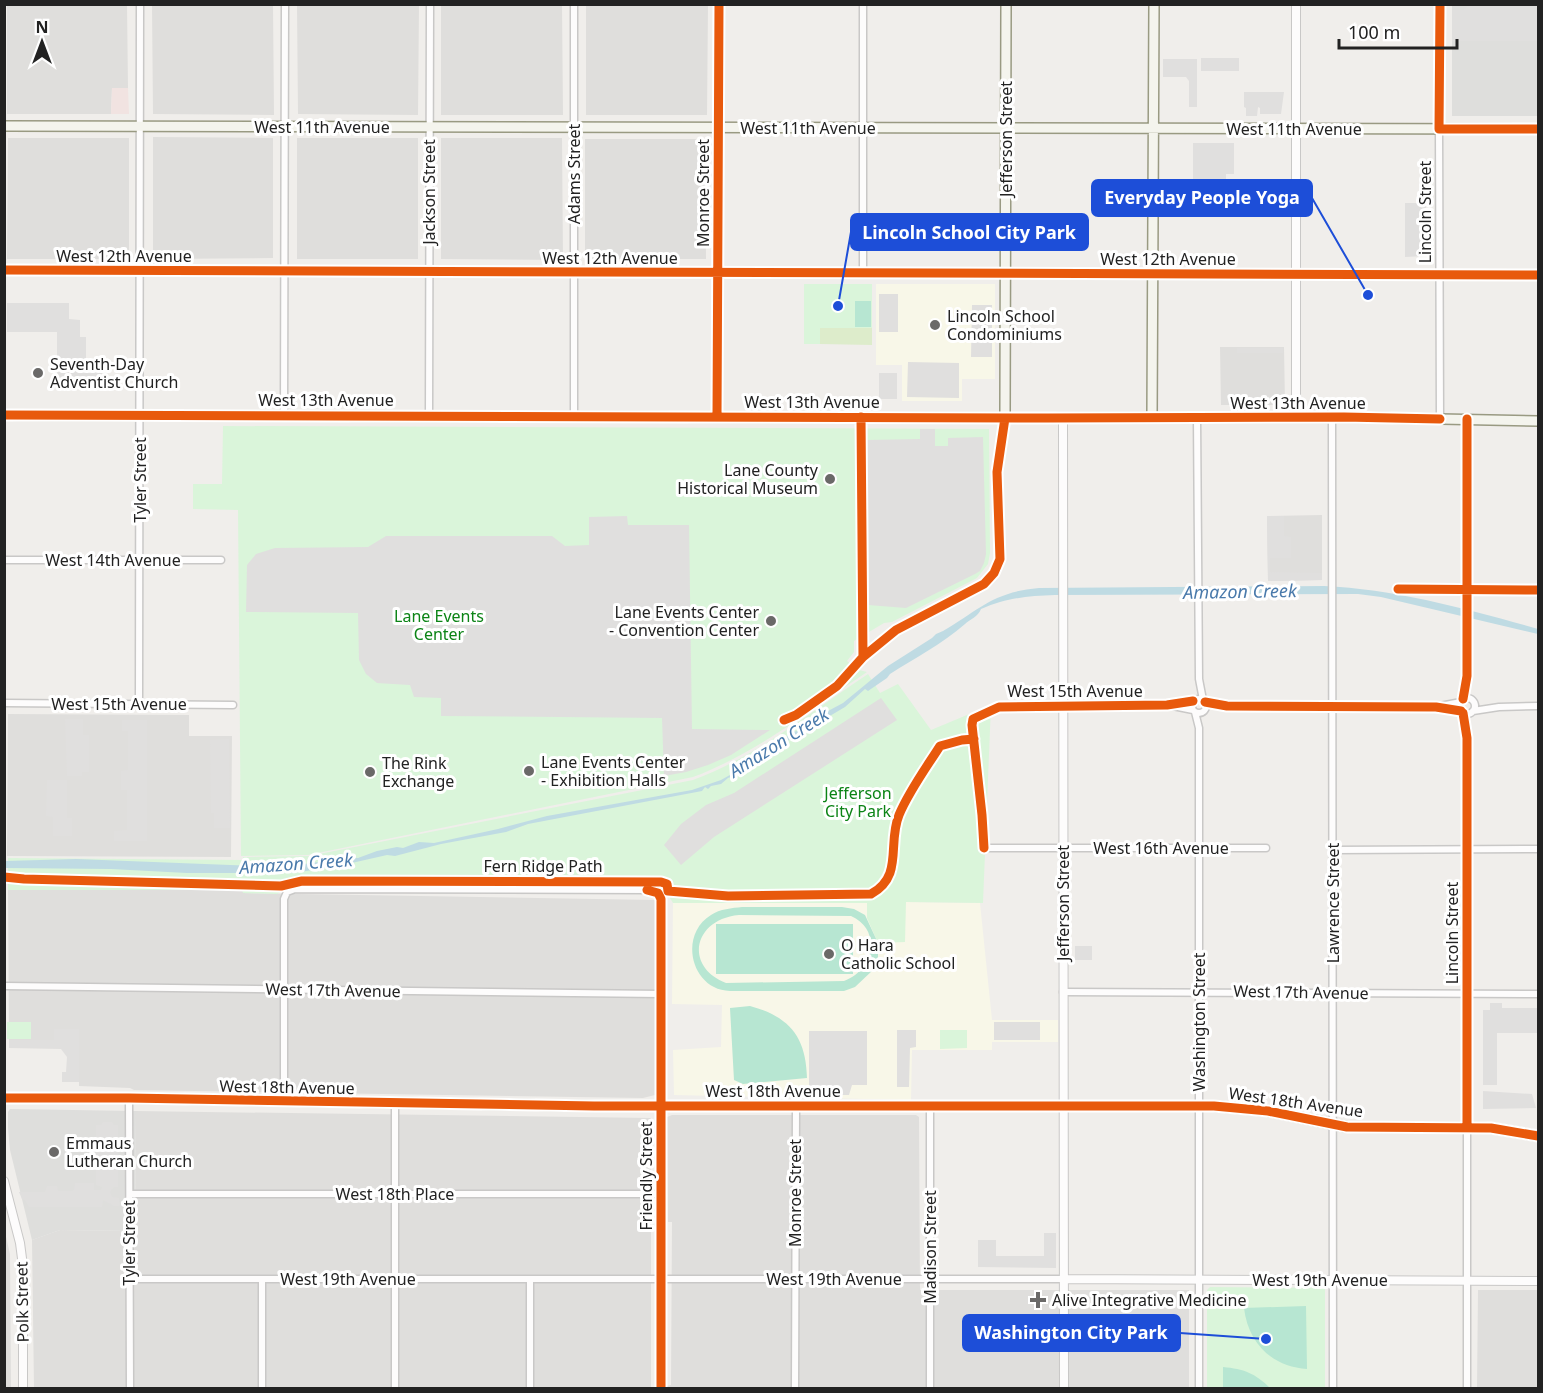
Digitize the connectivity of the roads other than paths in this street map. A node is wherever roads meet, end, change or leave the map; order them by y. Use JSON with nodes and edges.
{"nodes":[{"id":1,"x":140,"y":4,"type":"edge"},
{"id":2,"x":285,"y":4,"type":"edge"},
{"id":3,"x":430,"y":4,"type":"edge"},
{"id":4,"x":574,"y":4,"type":"edge"},
{"id":5,"x":718,"y":4,"type":"edge"},
{"id":6,"x":863,"y":4,"type":"edge"},
{"id":7,"x":1006,"y":4,"type":"edge"},
{"id":8,"x":1154,"y":4,"type":"edge"},
{"id":9,"x":1296,"y":4,"type":"edge"},
{"id":10,"x":1440,"y":4,"type":"edge"},
{"id":11,"x":4,"y":126,"type":"edge"},
{"id":12,"x":140,"y":126,"type":"junction"},
{"id":13,"x":285,"y":127,"type":"junction"},
{"id":14,"x":429,"y":127,"type":"junction"},
{"id":15,"x":573,"y":127,"type":"junction"},
{"id":16,"x":718,"y":128,"type":"junction"},
{"id":17,"x":862,"y":128,"type":"junction"},
{"id":18,"x":1007,"y":128,"type":"junction"},
{"id":19,"x":1152,"y":129,"type":"junction"},
{"id":20,"x":1296,"y":129,"type":"junction"},
{"id":21,"x":1439,"y":129,"type":"junction"},
{"id":22,"x":1539,"y":129,"type":"edge"},
{"id":23,"x":4,"y":270,"type":"edge"},
{"id":24,"x":139,"y":271,"type":"junction"},
{"id":25,"x":285,"y":272,"type":"junction"},
{"id":26,"x":429,"y":273,"type":"junction"},
{"id":27,"x":574,"y":273,"type":"junction"},
{"id":28,"x":718,"y":273,"type":"junction"},
{"id":29,"x":863,"y":273,"type":"junction"},
{"id":30,"x":1006,"y":274,"type":"junction"},
{"id":31,"x":1153,"y":274,"type":"junction"},
{"id":32,"x":1296,"y":274,"type":"junction"},
{"id":33,"x":1440,"y":274,"type":"junction"},
{"id":34,"x":1539,"y":274,"type":"edge"},
{"id":35,"x":4,"y":415,"type":"edge"},
{"id":36,"x":140,"y":415,"type":"junction"},
{"id":37,"x":284,"y":415,"type":"junction"},
{"id":38,"x":429,"y":416,"type":"junction"},
{"id":39,"x":574,"y":416,"type":"junction"},
{"id":40,"x":717,"y":417,"type":"junction"},
{"id":41,"x":1005,"y":417,"type":"junction"},
{"id":42,"x":1296,"y":417,"type":"junction"},
{"id":43,"x":1332,"y":417,"type":"junction"},
{"id":44,"x":1063,"y":418,"type":"junction"},
{"id":45,"x":1152,"y":418,"type":"junction"},
{"id":46,"x":1197,"y":418,"type":"junction"},
{"id":47,"x":1440,"y":418,"type":"junction"},
{"id":48,"x":1467,"y":419,"type":"junction"},
{"id":49,"x":1539,"y":421,"type":"edge"},
{"id":50,"x":4,"y":560,"type":"edge"},
{"id":51,"x":140,"y":560,"type":"junction"},
{"id":52,"x":221,"y":560,"type":"dead end"},
{"id":53,"x":1398,"y":589,"type":"dead end"},
{"id":54,"x":1467,"y":590,"type":"junction"},
{"id":55,"x":1539,"y":590,"type":"edge"},
{"id":56,"x":1467,"y":676,"type":"junction"},
{"id":57,"x":1199,"y":679,"type":"junction"},
{"id":58,"x":1194,"y":700,"type":"junction"},
{"id":59,"x":1204,"y":701,"type":"junction"},
{"id":60,"x":1462,"y":701,"type":"junction"},
{"id":61,"x":1473,"y":701,"type":"junction"},
{"id":62,"x":4,"y":703,"type":"edge"},
{"id":63,"x":139,"y":703,"type":"junction"},
{"id":64,"x":233,"y":705,"type":"dead end"},
{"id":65,"x":1167,"y":705,"type":"junction"},
{"id":66,"x":1227,"y":706,"type":"junction"},
{"id":67,"x":1333,"y":706,"type":"junction"},
{"id":68,"x":1539,"y":706,"type":"edge"},
{"id":69,"x":1063,"y":707,"type":"junction"},
{"id":70,"x":1436,"y":707,"type":"junction"},
{"id":71,"x":1499,"y":707,"type":"junction"},
{"id":72,"x":1204,"y":710,"type":"junction"},
{"id":73,"x":1194,"y":711,"type":"junction"},
{"id":74,"x":1462,"y":712,"type":"junction"},
{"id":75,"x":1472,"y":712,"type":"junction"},
{"id":76,"x":1199,"y":728,"type":"junction"},
{"id":77,"x":1467,"y":738,"type":"junction"},
{"id":78,"x":984,"y":848,"type":"joint"},
{"id":79,"x":1063,"y":848,"type":"junction"},
{"id":80,"x":1199,"y":848,"type":"junction"},
{"id":81,"x":1266,"y":848,"type":"dead end"},
{"id":82,"x":1468,"y":849,"type":"junction"},
{"id":83,"x":1539,"y":849,"type":"edge"},
{"id":84,"x":1333,"y":850,"type":"junction"},
{"id":85,"x":4,"y":986,"type":"edge"},
{"id":86,"x":284,"y":990,"type":"junction"},
{"id":87,"x":1199,"y":991,"type":"junction"},
{"id":88,"x":1064,"y":992,"type":"junction"},
{"id":89,"x":1333,"y":992,"type":"junction"},
{"id":90,"x":661,"y":994,"type":"junction"},
{"id":91,"x":1467,"y":994,"type":"junction"},
{"id":92,"x":1539,"y":994,"type":"edge"},
{"id":93,"x":4,"y":1098,"type":"edge"},
{"id":94,"x":129,"y":1098,"type":"junction"},
{"id":95,"x":284,"y":1102,"type":"junction"},
{"id":96,"x":395,"y":1104,"type":"junction"},
{"id":97,"x":796,"y":1106,"type":"junction"},
{"id":98,"x":930,"y":1106,"type":"junction"},
{"id":99,"x":1064,"y":1106,"type":"junction"},
{"id":100,"x":1199,"y":1106,"type":"junction"},
{"id":101,"x":661,"y":1107,"type":"junction"},
{"id":102,"x":1334,"y":1125,"type":"junction"},
{"id":103,"x":1467,"y":1128,"type":"junction"},
{"id":104,"x":1539,"y":1136,"type":"edge"},
{"id":105,"x":4,"y":1181,"type":"edge"},
{"id":106,"x":6,"y":1193,"type":"edge"},
{"id":107,"x":130,"y":1194,"type":"junction"},
{"id":108,"x":395,"y":1194,"type":"junction"},
{"id":109,"x":661,"y":1194,"type":"junction"},
{"id":110,"x":129,"y":1279,"type":"junction"},
{"id":111,"x":262,"y":1279,"type":"junction"},
{"id":112,"x":395,"y":1279,"type":"junction"},
{"id":113,"x":530,"y":1279,"type":"junction"},
{"id":114,"x":661,"y":1279,"type":"junction"},
{"id":115,"x":795,"y":1279,"type":"junction"},
{"id":116,"x":930,"y":1279,"type":"junction"},
{"id":117,"x":1064,"y":1279,"type":"junction"},
{"id":118,"x":1200,"y":1280,"type":"junction"},
{"id":119,"x":1333,"y":1280,"type":"junction"},
{"id":120,"x":1467,"y":1280,"type":"junction"},
{"id":121,"x":1539,"y":1281,"type":"edge"},
{"id":122,"x":23,"y":1389,"type":"edge"},
{"id":123,"x":130,"y":1389,"type":"edge"},
{"id":124,"x":262,"y":1389,"type":"edge"},
{"id":125,"x":395,"y":1389,"type":"edge"},
{"id":126,"x":530,"y":1389,"type":"edge"},
{"id":127,"x":661,"y":1389,"type":"edge"},
{"id":128,"x":795,"y":1389,"type":"edge"},
{"id":129,"x":930,"y":1389,"type":"edge"},
{"id":130,"x":1064,"y":1389,"type":"edge"},
{"id":131,"x":1199,"y":1389,"type":"edge"},
{"id":132,"x":1333,"y":1389,"type":"edge"},
{"id":133,"x":1467,"y":1389,"type":"edge"}],
"edges":[{"from":1,"to":12,"type":"street","name":"Tyler Street"},
{"from":2,"to":13,"type":"street"},
{"from":3,"to":14,"type":"street","name":"Jackson Street"},
{"from":4,"to":15,"type":"street","name":"Adams Street"},
{"from":5,"to":16,"type":"street","name":"Monroe Street"},
{"from":6,"to":17,"type":"street"},
{"from":7,"to":18,"type":"main road","name":"Jefferson Street"},
{"from":8,"to":19,"type":"main road"},
{"from":9,"to":20,"type":"street"},
{"from":10,"to":21,"type":"street","name":"Lincoln Street"},
{"from":11,"to":12,"type":"main road","name":"West 11th Avenue"},
{"from":12,"to":13,"type":"main road","name":"West 11th Avenue"},
{"from":12,"to":24,"type":"street","name":"Tyler Street"},
{"from":13,"to":14,"type":"main road","name":"West 11th Avenue"},
{"from":13,"to":25,"type":"street"},
{"from":14,"to":15,"type":"main road","name":"West 11th Avenue"},
{"from":14,"to":26,"type":"street","name":"Jackson Street"},
{"from":15,"to":16,"type":"main road","name":"West 11th Avenue"},
{"from":15,"to":27,"type":"street","name":"Adams Street"},
{"from":16,"to":17,"type":"main road","name":"West 11th Avenue"},
{"from":16,"to":28,"type":"street","name":"Monroe Street"},
{"from":17,"to":18,"type":"main road","name":"West 11th Avenue"},
{"from":17,"to":29,"type":"street"},
{"from":18,"to":19,"type":"main road","name":"West 11th Avenue"},
{"from":18,"to":30,"type":"main road","name":"Jefferson Street"},
{"from":19,"to":20,"type":"main road","name":"West 11th Avenue"},
{"from":19,"to":31,"type":"main road"},
{"from":20,"to":21,"type":"main road","name":"West 11th Avenue"},
{"from":20,"to":32,"type":"street"},
{"from":21,"to":22,"type":"main road","name":"West 11th Avenue"},
{"from":21,"to":33,"type":"street","name":"Lincoln Street"},
{"from":23,"to":24,"type":"street","name":"West 12th Avenue"},
{"from":24,"to":25,"type":"street","name":"West 12th Avenue"},
{"from":24,"to":36,"type":"street","name":"Tyler Street"},
{"from":25,"to":26,"type":"street","name":"West 12th Avenue"},
{"from":25,"to":37,"type":"street"},
{"from":26,"to":27,"type":"street","name":"West 12th Avenue"},
{"from":26,"to":38,"type":"street","name":"Jackson Street"},
{"from":27,"to":28,"type":"street","name":"West 12th Avenue"},
{"from":27,"to":39,"type":"street","name":"Adams Street"},
{"from":28,"to":29,"type":"street","name":"West 12th Avenue"},
{"from":28,"to":40,"type":"street","name":"Monroe Street"},
{"from":29,"to":30,"type":"street","name":"West 12th Avenue"},
{"from":30,"to":31,"type":"street","name":"West 12th Avenue"},
{"from":30,"to":41,"type":"main road","name":"Jefferson Street"},
{"from":31,"to":32,"type":"street","name":"West 12th Avenue"},
{"from":31,"to":45,"type":"main road"},
{"from":32,"to":33,"type":"street","name":"West 12th Avenue"},
{"from":32,"to":42,"type":"street"},
{"from":33,"to":34,"type":"street","name":"West 12th Avenue"},
{"from":33,"to":47,"type":"street","name":"Lincoln Street"},
{"from":35,"to":36,"type":"main road","name":"West 13th Avenue"},
{"from":36,"to":37,"type":"main road","name":"West 13th Avenue"},
{"from":36,"to":51,"type":"street","name":"Tyler Street"},
{"from":37,"to":38,"type":"main road","name":"West 13th Avenue"},
{"from":38,"to":39,"type":"main road","name":"West 13th Avenue"},
{"from":39,"to":40,"type":"main road","name":"West 13th Avenue"},
{"from":40,"to":41,"type":"main road","name":"West 13th Avenue"},
{"from":41,"to":44,"type":"main road","name":"West 13th Avenue"},
{"from":42,"to":43,"type":"main road","name":"West 13th Avenue"},
{"from":42,"to":46,"type":"main road","name":"West 13th Avenue"},
{"from":43,"to":47,"type":"main road","name":"West 13th Avenue"},
{"from":43,"to":67,"type":"street","name":"Lawrence Street"},
{"from":44,"to":45,"type":"main road","name":"West 13th Avenue"},
{"from":44,"to":69,"type":"street","name":"Jefferson Street"},
{"from":45,"to":46,"type":"main road","name":"West 13th Avenue"},
{"from":46,"to":57,"type":"street"},
{"from":47,"to":48,"type":"main road","name":"West 13th Avenue"},
{"from":48,"to":49,"type":"main road","name":"West 13th Avenue"},
{"from":48,"to":54,"type":"street"},
{"from":50,"to":51,"type":"street","name":"West 14th Avenue"},
{"from":51,"to":52,"type":"street","name":"West 14th Avenue"},
{"from":51,"to":63,"type":"street","name":"Tyler Street"},
{"from":53,"to":54,"type":"street"},
{"from":54,"to":55,"type":"street"},
{"from":54,"to":56,"type":"street"},
{"from":56,"to":60,"type":"street"},
{"from":56,"to":61,"type":"street"},
{"from":57,"to":58,"type":"street"},
{"from":57,"to":59,"type":"street"},
{"from":58,"to":59,"type":"street","name":"West 15th Avenue"},
{"from":58,"to":65,"type":"street","name":"West 15th Avenue"},
{"from":58,"to":73,"type":"street","name":"Washington Street"},
{"from":59,"to":66,"type":"street"},
{"from":59,"to":72,"type":"street","name":"Washington Street"},
{"from":60,"to":61,"type":"street"},
{"from":60,"to":70,"type":"street"},
{"from":60,"to":74,"type":"street","name":"Lincoln Street"},
{"from":61,"to":71,"type":"street"},
{"from":61,"to":75,"type":"street","name":"Lincoln Street"},
{"from":62,"to":63,"type":"street","name":"West 15th Avenue"},
{"from":63,"to":64,"type":"street","name":"West 15th Avenue"},
{"from":65,"to":69,"type":"street","name":"West 15th Avenue"},
{"from":65,"to":73,"type":"street","name":"West 15th Avenue"},
{"from":66,"to":67,"type":"street"},
{"from":66,"to":72,"type":"street"},
{"from":67,"to":70,"type":"street"},
{"from":67,"to":84,"type":"street","name":"Lawrence Street"},
{"from":68,"to":71,"type":"street"},
{"from":69,"to":78,"type":"street","name":"West 15th Avenue"},
{"from":69,"to":79,"type":"street","name":"Jefferson Street"},
{"from":70,"to":74,"type":"street"},
{"from":71,"to":75,"type":"street"},
{"from":72,"to":73,"type":"street","name":"West 15th Avenue"},
{"from":72,"to":76,"type":"street","name":"Washington Street"},
{"from":73,"to":76,"type":"street","name":"Washington Street"},
{"from":74,"to":75,"type":"street"},
{"from":74,"to":77,"type":"street","name":"Lincoln Street"},
{"from":75,"to":77,"type":"street","name":"Lincoln Street"},
{"from":76,"to":80,"type":"street","name":"Washington Street"},
{"from":77,"to":82,"type":"street","name":"Lincoln Street"},
{"from":78,"to":79,"type":"street","name":"West 16th Avenue"},
{"from":79,"to":80,"type":"street","name":"West 16th Avenue"},
{"from":79,"to":88,"type":"street","name":"Jefferson Street"},
{"from":80,"to":81,"type":"street","name":"West 16th Avenue"},
{"from":80,"to":87,"type":"street","name":"Washington Street"},
{"from":82,"to":83,"type":"street"},
{"from":82,"to":84,"type":"street"},
{"from":82,"to":91,"type":"street","name":"Lincoln Street"},
{"from":84,"to":89,"type":"street","name":"Lawrence Street"},
{"from":85,"to":86,"type":"street","name":"West 17th Avenue"},
{"from":86,"to":90,"type":"street","name":"West 17th Avenue"},
{"from":86,"to":90,"type":"street","name":"Friendly Street"},
{"from":86,"to":95,"type":"street"},
{"from":87,"to":88,"type":"street","name":"West 17th Avenue"},
{"from":87,"to":89,"type":"street","name":"West 17th Avenue"},
{"from":87,"to":100,"type":"street","name":"Washington Street"},
{"from":88,"to":99,"type":"street","name":"Jefferson Street"},
{"from":89,"to":91,"type":"street","name":"West 17th Avenue"},
{"from":89,"to":102,"type":"street","name":"Lawrence Street"},
{"from":90,"to":101,"type":"street","name":"Friendly Street"},
{"from":91,"to":92,"type":"street","name":"West 17th Avenue"},
{"from":91,"to":103,"type":"street","name":"Lincoln Street"},
{"from":93,"to":94,"type":"main road","name":"West 18th Avenue"},
{"from":94,"to":95,"type":"main road","name":"West 18th Avenue"},
{"from":94,"to":107,"type":"street","name":"Tyler Street"},
{"from":95,"to":96,"type":"main road","name":"West 18th Avenue"},
{"from":96,"to":101,"type":"main road","name":"West 18th Avenue"},
{"from":96,"to":108,"type":"street"},
{"from":97,"to":98,"type":"main road","name":"West 18th Avenue"},
{"from":97,"to":101,"type":"main road","name":"West 18th Avenue"},
{"from":97,"to":115,"type":"street","name":"Monroe Street"},
{"from":98,"to":99,"type":"main road","name":"West 18th Avenue"},
{"from":98,"to":116,"type":"street","name":"Madison Street"},
{"from":99,"to":100,"type":"main road","name":"West 18th Avenue"},
{"from":99,"to":117,"type":"street","name":"Jefferson Street"},
{"from":100,"to":102,"type":"main road","name":"West 18th Avenue"},
{"from":100,"to":118,"type":"street","name":"Washington Street"},
{"from":101,"to":109,"type":"street","name":"Friendly Street"},
{"from":102,"to":103,"type":"main road","name":"West 18th Avenue"},
{"from":102,"to":119,"type":"street","name":"Lawrence Street"},
{"from":103,"to":104,"type":"main road","name":"West 18th Avenue"},
{"from":103,"to":120,"type":"street","name":"Lincoln Street"},
{"from":105,"to":106,"type":"street","name":"Polk Street"},
{"from":106,"to":122,"type":"street","name":"Polk Street"},
{"from":107,"to":108,"type":"street","name":"West 18th Place"},
{"from":107,"to":110,"type":"street","name":"Tyler Street"},
{"from":108,"to":109,"type":"street","name":"West 18th Place"},
{"from":108,"to":112,"type":"street"},
{"from":109,"to":114,"type":"street","name":"Friendly Street"},
{"from":110,"to":111,"type":"street","name":"West 19th Avenue"},
{"from":110,"to":123,"type":"street","name":"Tyler Street"},
{"from":111,"to":112,"type":"street","name":"West 19th Avenue"},
{"from":111,"to":124,"type":"street"},
{"from":112,"to":113,"type":"street","name":"West 19th Avenue"},
{"from":112,"to":125,"type":"street"},
{"from":113,"to":114,"type":"street","name":"West 19th Avenue"},
{"from":113,"to":126,"type":"street"},
{"from":114,"to":115,"type":"street","name":"West 19th Avenue"},
{"from":114,"to":127,"type":"street","name":"Friendly Street"},
{"from":115,"to":116,"type":"street","name":"West 19th Avenue"},
{"from":115,"to":128,"type":"street","name":"Monroe Street"},
{"from":116,"to":117,"type":"street","name":"West 19th Avenue"},
{"from":116,"to":129,"type":"street","name":"Madison Street"},
{"from":117,"to":118,"type":"street","name":"West 19th Avenue"},
{"from":117,"to":130,"type":"street","name":"Jefferson Street"},
{"from":118,"to":119,"type":"street","name":"West 19th Avenue"},
{"from":118,"to":131,"type":"street","name":"Washington Street"},
{"from":119,"to":120,"type":"street","name":"West 19th Avenue"},
{"from":119,"to":132,"type":"street","name":"Lawrence Street"},
{"from":120,"to":121,"type":"street","name":"West 19th Avenue"},
{"from":120,"to":133,"type":"street","name":"Lincoln Street"}]}
